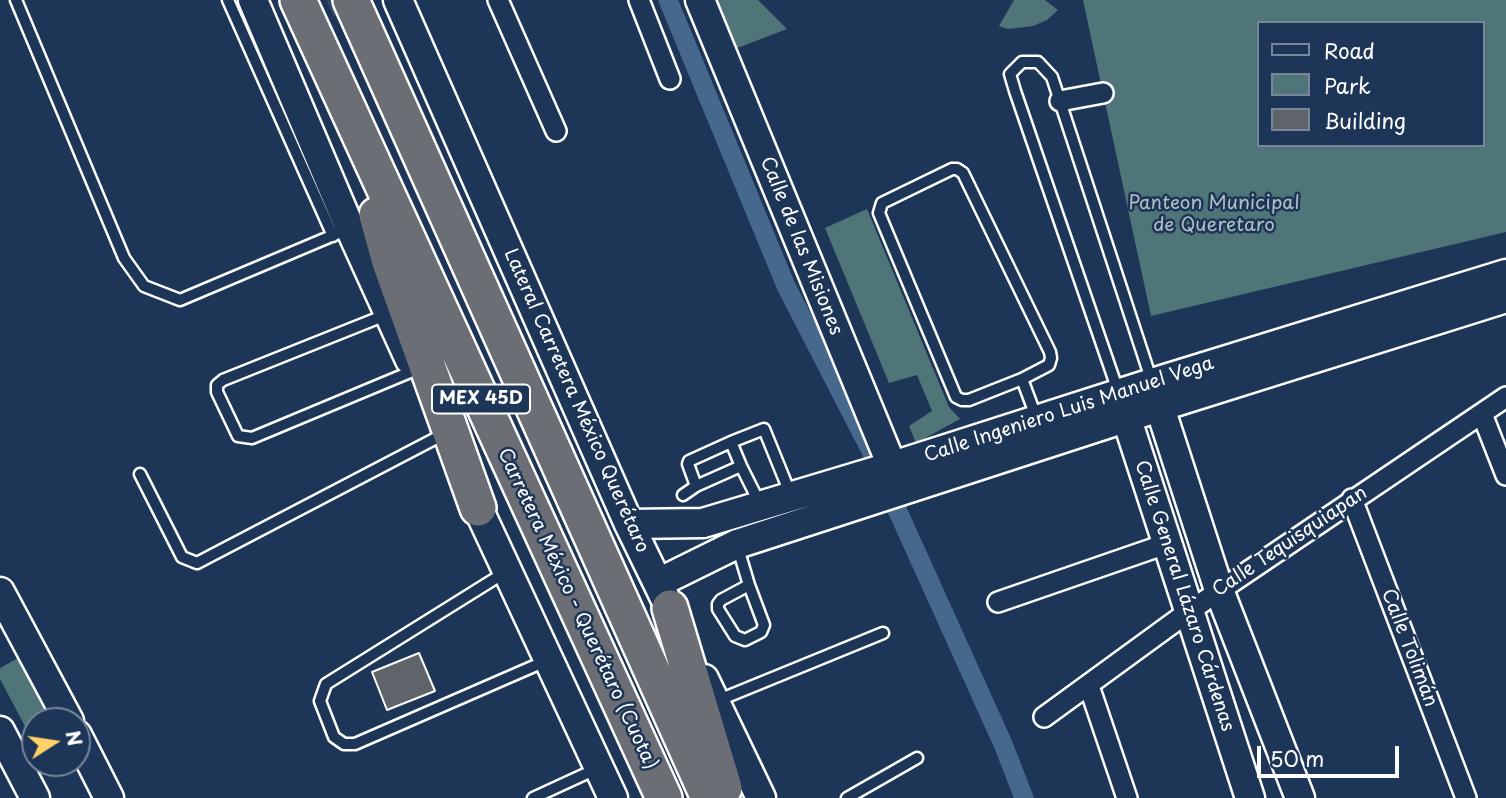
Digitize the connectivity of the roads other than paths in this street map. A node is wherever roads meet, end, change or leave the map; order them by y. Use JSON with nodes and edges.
{"nodes":[{"id":1,"x":16,"y":0,"type":"edge"},
{"id":2,"x":228,"y":0,"type":"edge"},
{"id":3,"x":253,"y":0,"type":"edge"},
{"id":4,"x":351,"y":0,"type":"edge"},
{"id":5,"x":398,"y":0,"type":"edge"},
{"id":6,"x":498,"y":0,"type":"edge"},
{"id":7,"x":639,"y":0,"type":"edge"},
{"id":8,"x":700,"y":0,"type":"edge"},
{"id":9,"x":286,"y":18,"type":"edge"},
{"id":10,"x":670,"y":79,"type":"dead end"},
{"id":11,"x":1103,"y":93,"type":"dead end"},
{"id":12,"x":1060,"y":101,"type":"junction"},
{"id":13,"x":348,"y":110,"type":"junction"},
{"id":14,"x":556,"y":131,"type":"dead end"},
{"id":15,"x":312,"y":164,"type":"junction"},
{"id":16,"x":341,"y":232,"type":"junction"},
{"id":17,"x":1506,"y":274,"type":"edge"},
{"id":18,"x":1506,"y":298,"type":"edge"},
{"id":19,"x":389,"y":314,"type":"junction"},
{"id":20,"x":415,"y":370,"type":"junction"},
{"id":21,"x":1022,"y":379,"type":"junction"},
{"id":22,"x":1156,"y":395,"type":"junction"},
{"id":23,"x":1506,"y":397,"type":"edge"},
{"id":24,"x":1122,"y":406,"type":"junction"},
{"id":25,"x":1482,"y":414,"type":"junction"},
{"id":26,"x":1037,"y":420,"type":"junction"},
{"id":27,"x":444,"y":433,"type":"junction"},
{"id":28,"x":731,"y":442,"type":"junction"},
{"id":29,"x":741,"y":466,"type":"junction"},
{"id":30,"x":140,"y":474,"type":"dead end"},
{"id":31,"x":1506,"y":475,"type":"edge"},
{"id":32,"x":897,"y":479,"type":"junction"},
{"id":33,"x":696,"y":486,"type":"junction"},
{"id":34,"x":683,"y":495,"type":"dead end"},
{"id":35,"x":791,"y":497,"type":"junction"},
{"id":36,"x":1352,"y":499,"type":"junction"},
{"id":37,"x":761,"y":506,"type":"junction"},
{"id":38,"x":478,"y":509,"type":"junction"},
{"id":39,"x":629,"y":524,"type":"junction"},
{"id":40,"x":737,"y":544,"type":"junction"},
{"id":41,"x":1166,"y":544,"type":"junction"},
{"id":42,"x":507,"y":571,"type":"junction"},
{"id":43,"x":749,"y":585,"type":"junction"},
{"id":44,"x":1219,"y":590,"type":"junction"},
{"id":45,"x":0,"y":592,"type":"edge"},
{"id":46,"x":664,"y":595,"type":"junction"},
{"id":47,"x":998,"y":602,"type":"dead end"},
{"id":48,"x":1188,"y":612,"type":"junction"},
{"id":49,"x":883,"y":633,"type":"dead end"},
{"id":50,"x":548,"y":659,"type":"junction"},
{"id":51,"x":1089,"y":686,"type":"junction"},
{"id":52,"x":715,"y":702,"type":"junction"},
{"id":53,"x":62,"y":707,"type":"edge"},
{"id":54,"x":1044,"y":717,"type":"dead end"},
{"id":55,"x":0,"y":731,"type":"edge"},
{"id":56,"x":917,"y":758,"type":"dead end"},
{"id":57,"x":91,"y":763,"type":"edge"},
{"id":58,"x":599,"y":768,"type":"junction"},
{"id":59,"x":35,"y":798,"type":"edge"},
{"id":60,"x":109,"y":798,"type":"edge"},
{"id":61,"x":533,"y":798,"type":"edge"},
{"id":62,"x":613,"y":798,"type":"edge"},
{"id":63,"x":664,"y":798,"type":"edge"},
{"id":64,"x":709,"y":798,"type":"edge"},
{"id":65,"x":727,"y":798,"type":"edge"},
{"id":66,"x":761,"y":798,"type":"edge"},
{"id":67,"x":847,"y":798,"type":"edge"},
{"id":68,"x":1127,"y":798,"type":"edge"},
{"id":69,"x":1250,"y":798,"type":"edge"},
{"id":70,"x":1300,"y":798,"type":"edge"},
{"id":71,"x":1466,"y":798,"type":"edge"}],
"edges":[{"from":1,"to":16,"type":"lane"},
{"from":2,"to":15,"type":"lane"},
{"from":3,"to":9,"type":"main road"},
{"from":4,"to":64,"type":"highway","number":"MEX 45D"},
{"from":5,"to":39,"type":"main road","name":"Lateral Carretera México Querétaro"},
{"from":6,"to":14,"type":"street"},
{"from":7,"to":10,"type":"street"},
{"from":8,"to":32,"type":"main road","name":"Calle de las Misiones"},
{"from":9,"to":13,"type":"highway","name":"Carretera México - Querétaro (Cuota)","number":"MEX 45D"},
{"from":9,"to":15,"type":"main road"},
{"from":11,"to":12,"type":"street"},
{"from":12,"to":22,"type":"lane"},
{"from":12,"to":24,"type":"lane"},
{"from":13,"to":38,"type":"highway"},
{"from":13,"to":63,"type":"highway","name":"Carretera México - Querétaro (Cuota)","number":"MEX 45D"},
{"from":15,"to":16,"type":"main road"},
{"from":16,"to":19,"type":"main road"},
{"from":17,"to":22,"type":"main road","name":"Calle Ingeniero Luis Manuel Vega"},
{"from":18,"to":22,"type":"main road","name":"Calle Ingeniero Luis Manuel Vega"},
{"from":19,"to":20,"type":"main road"},
{"from":19,"to":20,"type":"lane"},
{"from":20,"to":27,"type":"main road"},
{"from":21,"to":21,"type":"lane"},
{"from":21,"to":26,"type":"lane"},
{"from":22,"to":24,"type":"main road","name":"Calle Ingeniero Luis Manuel Vega"},
{"from":22,"to":44,"type":"main road","name":"Calle General Lázaro Cárdenas"},
{"from":23,"to":25,"type":"street","name":"Calle Tequisquiapan"},
{"from":24,"to":26,"type":"main road","name":"Calle Ingeniero Luis Manuel Vega"},
{"from":24,"to":32,"type":"main road","name":"Calle Ingeniero Luis Manuel Vega"},
{"from":24,"to":41,"type":"main road","name":"Calle General Lázaro Cárdenas"},
{"from":25,"to":31,"type":"street"},
{"from":25,"to":36,"type":"street","name":"Calle Tequisquiapan"},
{"from":26,"to":32,"type":"main road","name":"Calle Ingeniero Luis Manuel Vega"},
{"from":27,"to":30,"type":"lane"},
{"from":27,"to":38,"type":"main road"},
{"from":28,"to":29,"type":"lane"},
{"from":28,"to":33,"type":"lane"},
{"from":28,"to":35,"type":"lane"},
{"from":29,"to":33,"type":"lane"},
{"from":29,"to":37,"type":"lane"},
{"from":32,"to":35,"type":"main road","name":"Calle Ingeniero Luis Manuel Vega"},
{"from":32,"to":40,"type":"main road","name":"Calle Ingeniero Luis Manuel Vega"},
{"from":33,"to":34,"type":"lane"},
{"from":35,"to":37,"type":"main road","name":"Calle Ingeniero Luis Manuel Vega"},
{"from":36,"to":44,"type":"street","name":"Calle Tequisquiapan"},
{"from":36,"to":71,"type":"street","name":"Calle Tolimán"},
{"from":37,"to":39,"type":"main road","name":"Calle Ingeniero Luis Manuel Vega"},
{"from":38,"to":42,"type":"main road"},
{"from":39,"to":46,"type":"main road","name":"Lateral Carretera México Querétaro"},
{"from":40,"to":43,"type":"lane"},
{"from":40,"to":46,"type":"main road","name":"Calle Ingeniero Luis Manuel Vega"},
{"from":41,"to":47,"type":"street"},
{"from":41,"to":48,"type":"main road","name":"Calle General Lázaro Cárdenas"},
{"from":42,"to":50,"type":"main road"},
{"from":42,"to":50,"type":"lane"},
{"from":43,"to":43,"type":"lane"},
{"from":44,"to":48,"type":"street","name":"Calle Tequisquiapan"},
{"from":44,"to":70,"type":"main road","name":"Calle General Lázaro Cárdenas"},
{"from":45,"to":53,"type":"main road"},
{"from":46,"to":52,"type":"main road","name":"Lateral Carretera México Querétaro"},
{"from":46,"to":65,"type":"highway"},
{"from":48,"to":51,"type":"street","name":"Calle Tequisquiapan"},
{"from":48,"to":69,"type":"main road","name":"Calle General Lázaro Cárdenas"},
{"from":49,"to":52,"type":"lane"},
{"from":50,"to":58,"type":"main road"},
{"from":51,"to":54,"type":"street","name":"Calle Tequisquiapan"},
{"from":51,"to":68,"type":"street"},
{"from":52,"to":66,"type":"main road","name":"Lateral Carretera México Querétaro"},
{"from":55,"to":59,"type":"main road"},
{"from":56,"to":67,"type":"lane"},
{"from":57,"to":60,"type":"main road"},
{"from":58,"to":61,"type":"lane"},
{"from":58,"to":62,"type":"main road"}]}
